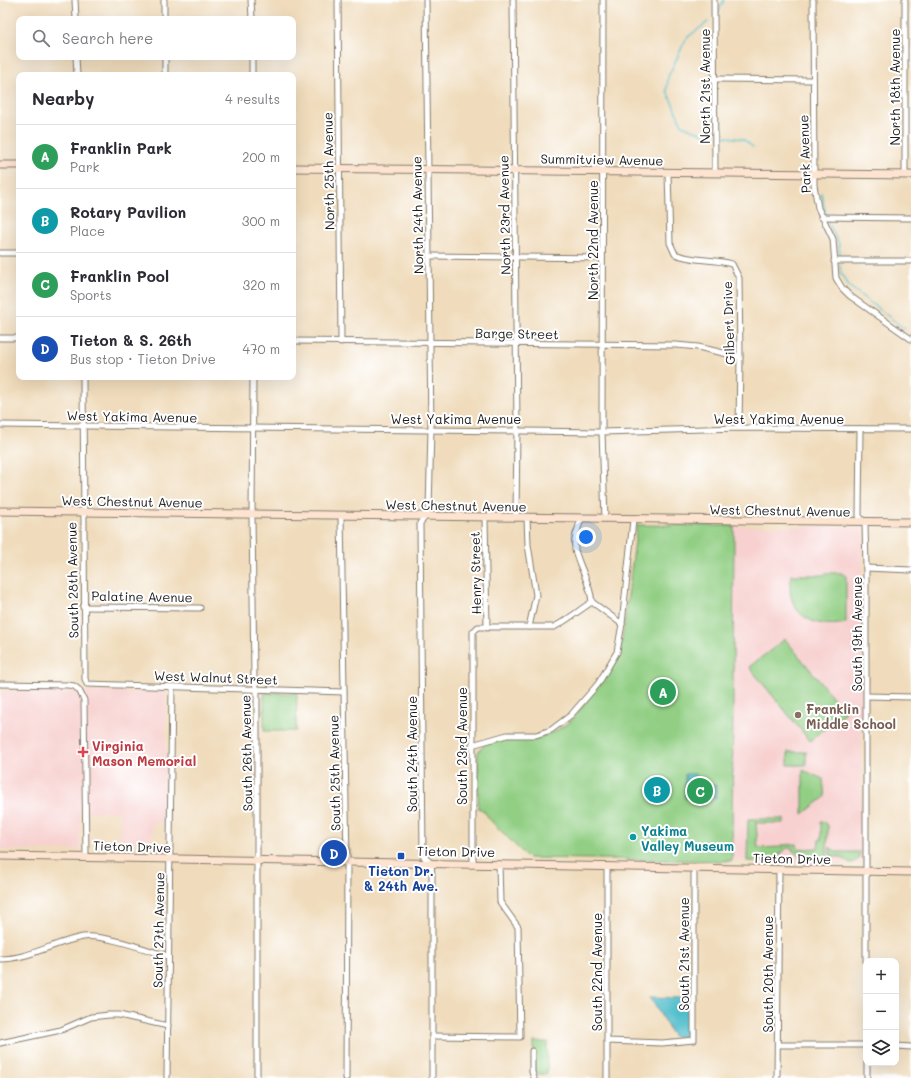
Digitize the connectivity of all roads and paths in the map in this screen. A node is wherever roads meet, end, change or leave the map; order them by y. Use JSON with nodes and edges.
{"nodes":[{"id":1,"x":75,"y":0,"type":"edge"},
{"id":2,"x":164,"y":0,"type":"edge"},
{"id":3,"x":252,"y":0,"type":"edge"},
{"id":4,"x":338,"y":0,"type":"edge"},
{"id":5,"x":426,"y":0,"type":"edge"},
{"id":6,"x":512,"y":0,"type":"edge"},
{"id":7,"x":603,"y":0,"type":"edge"},
{"id":8,"x":714,"y":0,"type":"edge"},
{"id":9,"x":813,"y":0,"type":"edge"},
{"id":10,"x":905,"y":0,"type":"edge"},
{"id":11,"x":76,"y":16,"type":"edge"},
{"id":12,"x":164,"y":16,"type":"edge"},
{"id":13,"x":252,"y":16,"type":"edge"},
{"id":14,"x":76,"y":60,"type":"edge"},
{"id":15,"x":165,"y":60,"type":"edge"},
{"id":16,"x":252,"y":60,"type":"edge"},
{"id":17,"x":77,"y":72,"type":"edge"},
{"id":18,"x":165,"y":72,"type":"edge"},
{"id":19,"x":252,"y":72,"type":"edge"},
{"id":20,"x":715,"y":79,"type":"junction"},
{"id":21,"x":813,"y":80,"type":"junction"},
{"id":22,"x":908,"y":83,"type":"edge"},
{"id":23,"x":0,"y":165,"type":"edge"},
{"id":24,"x":16,"y":165,"type":"edge"},
{"id":25,"x":296,"y":168,"type":"edge"},
{"id":26,"x":339,"y":168,"type":"junction"},
{"id":27,"x":428,"y":169,"type":"junction"},
{"id":28,"x":514,"y":170,"type":"junction"},
{"id":29,"x":603,"y":170,"type":"junction"},
{"id":30,"x":715,"y":172,"type":"junction"},
{"id":31,"x":668,"y":173,"type":"junction"},
{"id":32,"x":814,"y":173,"type":"junction"},
{"id":33,"x":908,"y":175,"type":"edge"},
{"id":34,"x":825,"y":217,"type":"junction"},
{"id":35,"x":911,"y":218,"type":"edge"},
{"id":36,"x":0,"y":253,"type":"edge"},
{"id":37,"x":16,"y":253,"type":"edge"},
{"id":38,"x":429,"y":256,"type":"junction"},
{"id":39,"x":515,"y":258,"type":"junction"},
{"id":40,"x":602,"y":258,"type":"junction"},
{"id":41,"x":834,"y":261,"type":"junction"},
{"id":42,"x":911,"y":261,"type":"edge"},
{"id":43,"x":0,"y":338,"type":"edge"},
{"id":44,"x":16,"y":338,"type":"edge"},
{"id":45,"x":911,"y":339,"type":"edge"},
{"id":46,"x":296,"y":341,"type":"edge"},
{"id":47,"x":341,"y":342,"type":"junction"},
{"id":48,"x":430,"y":343,"type":"junction"},
{"id":49,"x":516,"y":344,"type":"junction"},
{"id":50,"x":602,"y":344,"type":"junction"},
{"id":51,"x":740,"y":358,"type":"junction"},
{"id":52,"x":83,"y":380,"type":"edge"},
{"id":53,"x":253,"y":380,"type":"edge"},
{"id":54,"x":0,"y":425,"type":"edge"},
{"id":55,"x":82,"y":426,"type":"junction"},
{"id":56,"x":252,"y":428,"type":"junction"},
{"id":57,"x":739,"y":428,"type":"junction"},
{"id":58,"x":860,"y":429,"type":"junction"},
{"id":59,"x":911,"y":429,"type":"edge"},
{"id":60,"x":431,"y":430,"type":"junction"},
{"id":61,"x":517,"y":430,"type":"junction"},
{"id":62,"x":602,"y":432,"type":"junction"},
{"id":63,"x":0,"y":511,"type":"edge"},
{"id":64,"x":82,"y":511,"type":"junction"},
{"id":65,"x":252,"y":515,"type":"junction"},
{"id":66,"x":341,"y":516,"type":"junction"},
{"id":67,"x":426,"y":516,"type":"junction"},
{"id":68,"x":485,"y":517,"type":"junction"},
{"id":69,"x":516,"y":518,"type":"junction"},
{"id":70,"x":528,"y":518,"type":"junction"},
{"id":71,"x":581,"y":519,"type":"junction"},
{"id":72,"x":605,"y":519,"type":"junction"},
{"id":73,"x":633,"y":520,"type":"junction"},
{"id":74,"x":911,"y":522,"type":"edge"},
{"id":75,"x":865,"y":523,"type":"junction"},
{"id":76,"x":866,"y":568,"type":"junction"},
{"id":77,"x":911,"y":570,"type":"edge"},
{"id":78,"x":592,"y":602,"type":"junction"},
{"id":79,"x":83,"y":607,"type":"junction"},
{"id":80,"x":200,"y":608,"type":"dead end"},
{"id":81,"x":622,"y":624,"type":"junction"},
{"id":82,"x":529,"y":627,"type":"junction"},
{"id":83,"x":487,"y":628,"type":"junction"},
{"id":84,"x":0,"y":684,"type":"edge"},
{"id":85,"x":87,"y":684,"type":"joint"},
{"id":86,"x":172,"y":687,"type":"junction"},
{"id":87,"x":257,"y":690,"type":"junction"},
{"id":88,"x":344,"y":692,"type":"junction"},
{"id":89,"x":867,"y":696,"type":"junction"},
{"id":90,"x":911,"y":697,"type":"edge"},
{"id":91,"x":472,"y":745,"type":"junction"},
{"id":92,"x":0,"y":856,"type":"edge"},
{"id":93,"x":86,"y":856,"type":"junction"},
{"id":94,"x":170,"y":859,"type":"junction"},
{"id":95,"x":258,"y":862,"type":"junction"},
{"id":96,"x":347,"y":862,"type":"junction"},
{"id":97,"x":431,"y":863,"type":"junction"},
{"id":98,"x":473,"y":864,"type":"junction"},
{"id":99,"x":499,"y":864,"type":"junction"},
{"id":100,"x":607,"y":867,"type":"junction"},
{"id":101,"x":694,"y":868,"type":"junction"},
{"id":102,"x":779,"y":870,"type":"junction"},
{"id":103,"x":865,"y":871,"type":"junction"},
{"id":104,"x":911,"y":872,"type":"edge"},
{"id":105,"x":168,"y":956,"type":"junction"},
{"id":106,"x":866,"y":958,"type":"edge"},
{"id":107,"x":0,"y":959,"type":"edge"},
{"id":108,"x":168,"y":1026,"type":"junction"},
{"id":109,"x":432,"y":1036,"type":"junction"},
{"id":110,"x":607,"y":1041,"type":"junction"},
{"id":111,"x":0,"y":1043,"type":"edge"},
{"id":112,"x":778,"y":1045,"type":"junction"},
{"id":113,"x":863,"y":1045,"type":"edge"},
{"id":114,"x":899,"y":1046,"type":"edge"},
{"id":115,"x":911,"y":1047,"type":"edge"},
{"id":116,"x":532,"y":1051,"type":"dead end"},
{"id":117,"x":867,"y":1066,"type":"edge"},
{"id":118,"x":167,"y":1078,"type":"edge"},
{"id":119,"x":257,"y":1078,"type":"edge"},
{"id":120,"x":346,"y":1078,"type":"edge"},
{"id":121,"x":432,"y":1078,"type":"edge"},
{"id":122,"x":534,"y":1078,"type":"edge"},
{"id":123,"x":607,"y":1078,"type":"edge"},
{"id":124,"x":777,"y":1078,"type":"edge"},
{"id":125,"x":867,"y":1078,"type":"edge"}],
"edges":[{"from":1,"to":11,"type":"street"},
{"from":2,"to":12,"type":"street"},
{"from":3,"to":13,"type":"street"},
{"from":4,"to":26,"type":"street","name":"North 25th Avenue"},
{"from":5,"to":27,"type":"street","name":"North 24th Avenue"},
{"from":6,"to":28,"type":"street","name":"North 23rd Avenue"},
{"from":7,"to":29,"type":"street","name":"North 22nd Avenue"},
{"from":8,"to":20,"type":"street","name":"North 21st Avenue"},
{"from":9,"to":21,"type":"street","name":"Park Avenue"},
{"from":10,"to":22,"type":"street","name":"North 18th Avenue"},
{"from":14,"to":17,"type":"street"},
{"from":15,"to":18,"type":"street"},
{"from":16,"to":19,"type":"street"},
{"from":20,"to":21,"type":"street"},
{"from":20,"to":30,"type":"street","name":"North 21st Avenue"},
{"from":21,"to":32,"type":"street","name":"Park Avenue"},
{"from":22,"to":33,"type":"street","name":"North 18th Avenue"},
{"from":23,"to":24,"type":"main road"},
{"from":25,"to":26,"type":"main road","name":"Summitview Avenue"},
{"from":26,"to":27,"type":"main road","name":"Summitview Avenue"},
{"from":26,"to":47,"type":"street","name":"North 25th Avenue"},
{"from":27,"to":28,"type":"main road","name":"Summitview Avenue"},
{"from":27,"to":38,"type":"street","name":"North 24th Avenue"},
{"from":28,"to":29,"type":"main road","name":"Summitview Avenue"},
{"from":28,"to":39,"type":"street","name":"North 23rd Avenue"},
{"from":29,"to":31,"type":"main road","name":"Summitview Avenue"},
{"from":29,"to":40,"type":"street","name":"North 22nd Avenue"},
{"from":30,"to":31,"type":"main road","name":"Summitview Avenue"},
{"from":30,"to":32,"type":"main road","name":"Summitview Avenue"},
{"from":31,"to":51,"type":"street","name":"Gilbert Drive"},
{"from":32,"to":33,"type":"main road","name":"Summitview Avenue"},
{"from":32,"to":34,"type":"street","name":"Park Avenue"},
{"from":34,"to":35,"type":"street"},
{"from":34,"to":41,"type":"street","name":"Park Avenue"},
{"from":36,"to":37,"type":"street"},
{"from":38,"to":39,"type":"street"},
{"from":38,"to":48,"type":"street","name":"North 24th Avenue"},
{"from":39,"to":40,"type":"street"},
{"from":39,"to":49,"type":"street","name":"North 23rd Avenue"},
{"from":40,"to":50,"type":"street","name":"North 22nd Avenue"},
{"from":41,"to":42,"type":"street"},
{"from":41,"to":45,"type":"street","name":"Park Avenue"},
{"from":43,"to":44,"type":"street"},
{"from":46,"to":47,"type":"street","name":"Barge Street"},
{"from":47,"to":48,"type":"street","name":"Barge Street"},
{"from":48,"to":49,"type":"street","name":"Barge Street"},
{"from":48,"to":60,"type":"street","name":"North 24th Avenue"},
{"from":49,"to":50,"type":"street","name":"Barge Street"},
{"from":49,"to":61,"type":"street","name":"North 23rd Avenue"},
{"from":50,"to":51,"type":"street","name":"Barge Street"},
{"from":50,"to":62,"type":"street","name":"North 22nd Avenue"},
{"from":51,"to":57,"type":"street","name":"Gilbert Drive"},
{"from":52,"to":55,"type":"street","name":"South 28th Avenue"},
{"from":53,"to":56,"type":"street","name":"South 26th Avenue"},
{"from":54,"to":55,"type":"street","name":"West Yakima Avenue"},
{"from":55,"to":56,"type":"street","name":"West Yakima Avenue"},
{"from":55,"to":64,"type":"street","name":"South 28th Avenue"},
{"from":56,"to":60,"type":"street","name":"West Yakima Avenue"},
{"from":56,"to":65,"type":"street","name":"South 26th Avenue"},
{"from":57,"to":58,"type":"street","name":"West Yakima Avenue"},
{"from":57,"to":62,"type":"street","name":"West Yakima Avenue"},
{"from":58,"to":59,"type":"street","name":"West Yakima Avenue"},
{"from":58,"to":75,"type":"street","name":"South 19th Avenue"},
{"from":60,"to":61,"type":"street","name":"West Yakima Avenue"},
{"from":60,"to":67,"type":"street","name":"South 24th Avenue"},
{"from":61,"to":62,"type":"street","name":"West Yakima Avenue"},
{"from":61,"to":69,"type":"street"},
{"from":62,"to":72,"type":"street"},
{"from":63,"to":64,"type":"main road","name":"West Chestnut Avenue"},
{"from":64,"to":65,"type":"main road","name":"West Chestnut Avenue"},
{"from":64,"to":79,"type":"street","name":"South 28th Avenue"},
{"from":65,"to":66,"type":"main road","name":"West Chestnut Avenue"},
{"from":65,"to":87,"type":"street","name":"South 26th Avenue"},
{"from":66,"to":67,"type":"main road","name":"West Chestnut Avenue"},
{"from":66,"to":88,"type":"street","name":"South 25th Avenue"},
{"from":67,"to":68,"type":"main road","name":"West Chestnut Avenue"},
{"from":67,"to":97,"type":"street","name":"South 24th Avenue"},
{"from":68,"to":69,"type":"main road","name":"West Chestnut Avenue"},
{"from":68,"to":83,"type":"street","name":"Henry Street"},
{"from":69,"to":70,"type":"main road","name":"West Chestnut Avenue"},
{"from":70,"to":71,"type":"main road","name":"West Chestnut Avenue"},
{"from":70,"to":82,"type":"street"},
{"from":71,"to":72,"type":"main road","name":"West Chestnut Avenue"},
{"from":71,"to":78,"type":"street"},
{"from":72,"to":73,"type":"main road","name":"West Chestnut Avenue"},
{"from":73,"to":75,"type":"main road","name":"West Chestnut Avenue"},
{"from":73,"to":81,"type":"street"},
{"from":74,"to":75,"type":"main road","name":"West Chestnut Avenue"},
{"from":75,"to":76,"type":"street","name":"South 19th Avenue"},
{"from":76,"to":77,"type":"street"},
{"from":76,"to":89,"type":"street","name":"South 19th Avenue"},
{"from":78,"to":81,"type":"street"},
{"from":78,"to":82,"type":"street"},
{"from":79,"to":80,"type":"street","name":"Palatine Avenue"},
{"from":79,"to":85,"type":"street","name":"South 28th Avenue"},
{"from":81,"to":91,"type":"street"},
{"from":82,"to":83,"type":"street"},
{"from":83,"to":91,"type":"street","name":"South 23rd Avenue"},
{"from":84,"to":93,"type":"street"},
{"from":85,"to":86,"type":"street","name":"West Walnut Street"},
{"from":86,"to":87,"type":"street","name":"West Walnut Street"},
{"from":86,"to":94,"type":"street","name":"South 27th Avenue"},
{"from":87,"to":88,"type":"street","name":"West Walnut Street"},
{"from":87,"to":95,"type":"street","name":"South 26th Avenue"},
{"from":88,"to":96,"type":"street","name":"South 25th Avenue"},
{"from":89,"to":90,"type":"street"},
{"from":89,"to":103,"type":"street","name":"South 19th Avenue"},
{"from":91,"to":98,"type":"street","name":"South 23rd Avenue"},
{"from":92,"to":93,"type":"main road","name":"Tieton Drive"},
{"from":93,"to":94,"type":"main road","name":"Tieton Drive"},
{"from":94,"to":95,"type":"main road","name":"Tieton Drive"},
{"from":94,"to":105,"type":"street","name":"South 27th Avenue"},
{"from":95,"to":96,"type":"main road","name":"Tieton Drive"},
{"from":95,"to":119,"type":"street","name":"South 26th Avenue"},
{"from":96,"to":97,"type":"main road","name":"Tieton Drive"},
{"from":96,"to":120,"type":"street","name":"South 25th Avenue"},
{"from":97,"to":98,"type":"main road","name":"Tieton Drive"},
{"from":97,"to":109,"type":"street","name":"South 24th Avenue"},
{"from":98,"to":99,"type":"main road","name":"Tieton Drive"},
{"from":99,"to":100,"type":"main road","name":"Tieton Drive"},
{"from":99,"to":109,"type":"street"},
{"from":100,"to":101,"type":"main road","name":"Tieton Drive"},
{"from":100,"to":110,"type":"street","name":"South 22nd Avenue"},
{"from":101,"to":102,"type":"main road","name":"Tieton Drive"},
{"from":101,"to":110,"type":"street","name":"South 21st Avenue"},
{"from":102,"to":103,"type":"main road","name":"Tieton Drive"},
{"from":102,"to":112,"type":"street","name":"South 20th Avenue"},
{"from":103,"to":104,"type":"main road","name":"Tieton Drive"},
{"from":103,"to":106,"type":"street","name":"South 19th Avenue"},
{"from":105,"to":107,"type":"street"},
{"from":105,"to":108,"type":"street","name":"South 27th Avenue"},
{"from":108,"to":111,"type":"street"},
{"from":108,"to":118,"type":"street","name":"South 27th Avenue"},
{"from":109,"to":121,"type":"street","name":"South 24th Avenue"},
{"from":110,"to":123,"type":"street","name":"South 22nd Avenue"},
{"from":112,"to":113,"type":"street"},
{"from":112,"to":124,"type":"street","name":"South 20th Avenue"},
{"from":114,"to":115,"type":"street"},
{"from":116,"to":122,"type":"street"},
{"from":117,"to":125,"type":"street"}]}
